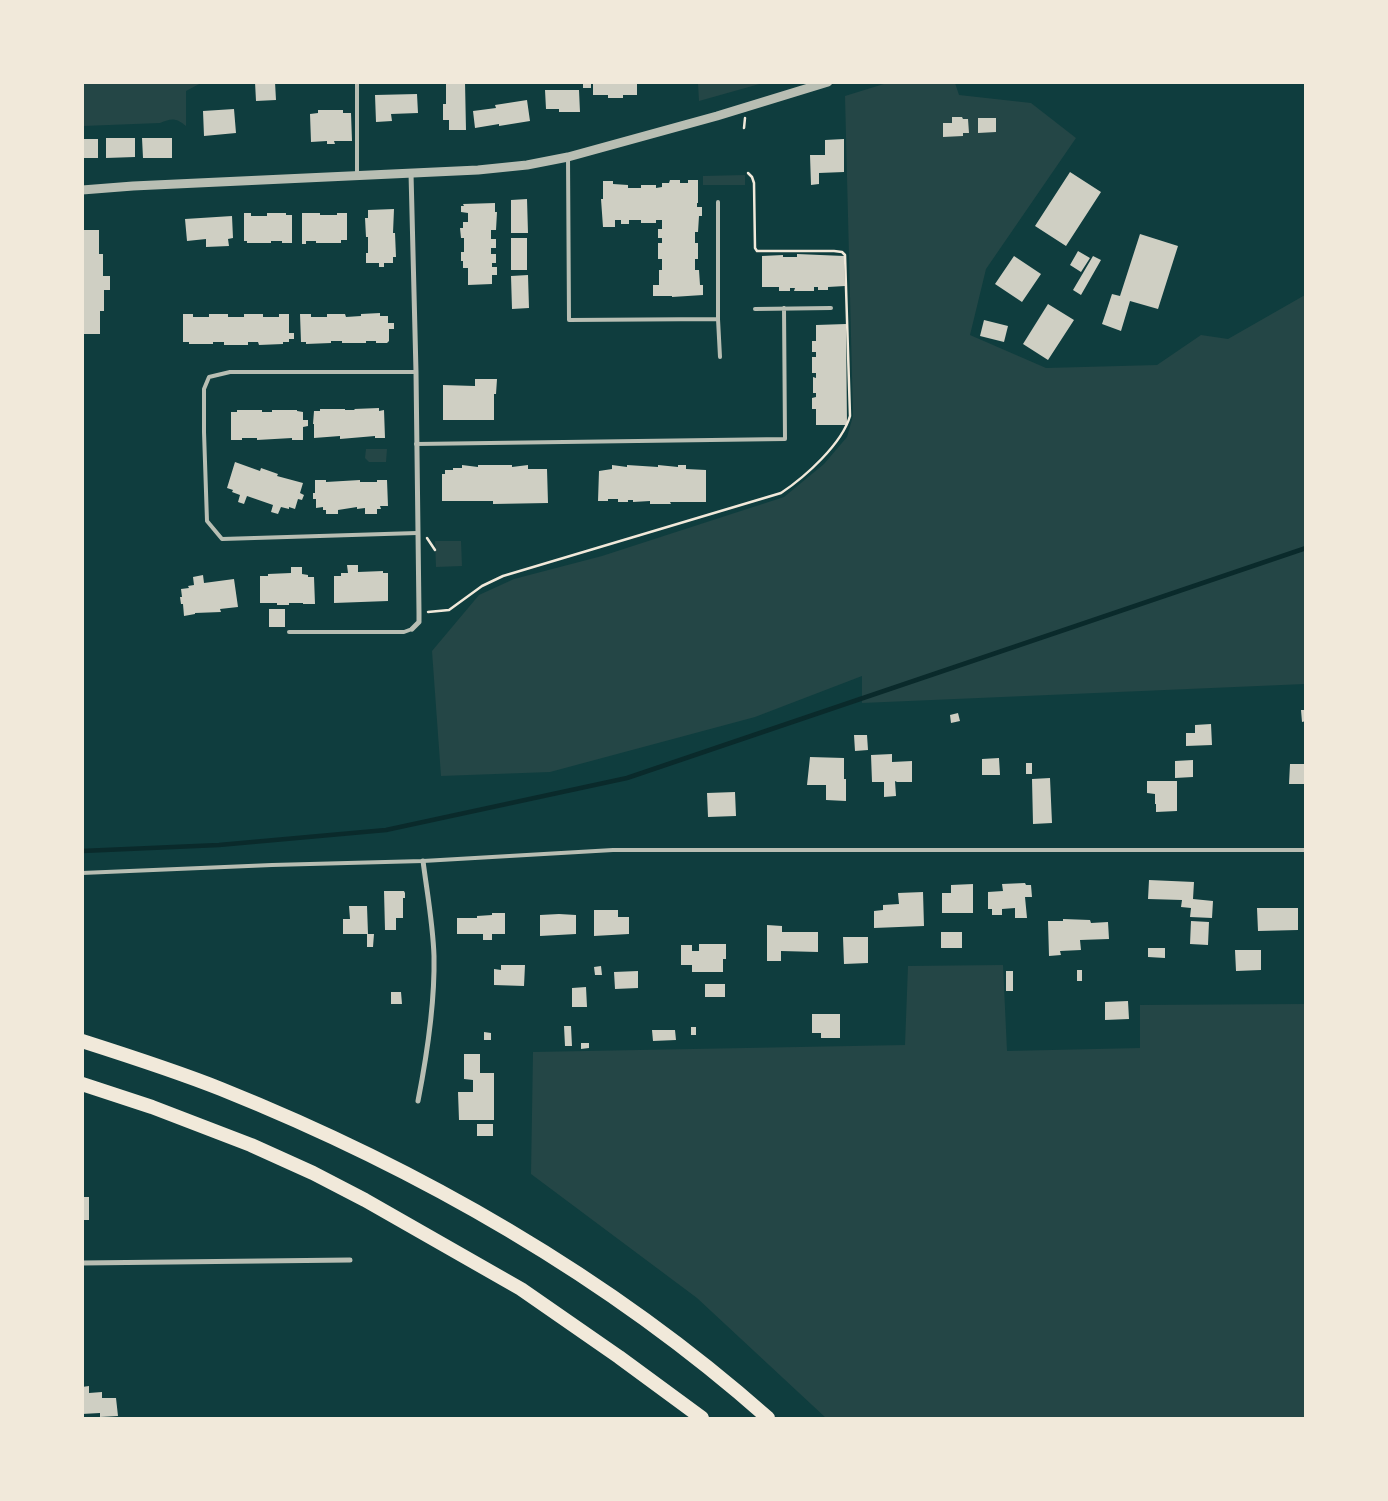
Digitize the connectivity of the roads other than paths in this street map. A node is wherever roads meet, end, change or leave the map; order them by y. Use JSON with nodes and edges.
{"nodes":[{"id":1,"x":357,"y":82,"type":"edge"},
{"id":2,"x":828,"y":82,"type":"edge"},
{"id":3,"x":568,"y":157,"type":"junction"},
{"id":4,"x":412,"y":173,"type":"junction"},
{"id":5,"x":357,"y":176,"type":"junction"},
{"id":6,"x":82,"y":190,"type":"edge"},
{"id":7,"x":718,"y":202,"type":"dead end"},
{"id":8,"x":784,"y":308,"type":"junction"},
{"id":9,"x":831,"y":308,"type":"dead end"},
{"id":10,"x":755,"y":309,"type":"dead end"},
{"id":11,"x":718,"y":319,"type":"junction"},
{"id":12,"x":720,"y":357,"type":"dead end"},
{"id":13,"x":416,"y":372,"type":"junction"},
{"id":14,"x":416,"y":444,"type":"junction"},
{"id":15,"x":417,"y":533,"type":"junction"},
{"id":16,"x":412,"y":629,"type":"joint"},
{"id":17,"x":289,"y":632,"type":"dead end"},
{"id":18,"x":1306,"y":850,"type":"edge"},
{"id":19,"x":423,"y":861,"type":"junction"},
{"id":20,"x":82,"y":874,"type":"edge"},
{"id":21,"x":82,"y":1041,"type":"edge"},
{"id":22,"x":82,"y":1084,"type":"edge"},
{"id":23,"x":418,"y":1101,"type":"dead end"},
{"id":24,"x":350,"y":1260,"type":"dead end"},
{"id":25,"x":82,"y":1263,"type":"edge"},
{"id":26,"x":702,"y":1418,"type":"edge"},
{"id":27,"x":768,"y":1418,"type":"edge"}],
"edges":[{"from":1,"to":5,"type":"lane"},
{"from":2,"to":3,"type":"street"},
{"from":3,"to":4,"type":"street"},
{"from":3,"to":11,"type":"lane"},
{"from":4,"to":5,"type":"street"},
{"from":4,"to":13,"type":"street"},
{"from":5,"to":6,"type":"street"},
{"from":7,"to":11,"type":"lane"},
{"from":8,"to":9,"type":"lane"},
{"from":8,"to":10,"type":"lane"},
{"from":8,"to":14,"type":"lane"},
{"from":11,"to":12,"type":"lane"},
{"from":13,"to":14,"type":"street"},
{"from":13,"to":15,"type":"lane"},
{"from":14,"to":15,"type":"street"},
{"from":15,"to":16,"type":"street"},
{"from":16,"to":17,"type":"lane"},
{"from":18,"to":19,"type":"lane"},
{"from":19,"to":20,"type":"lane"},
{"from":19,"to":23,"type":"street"},
{"from":21,"to":27,"type":"highway"},
{"from":22,"to":26,"type":"highway"},
{"from":24,"to":25,"type":"street"}]}
